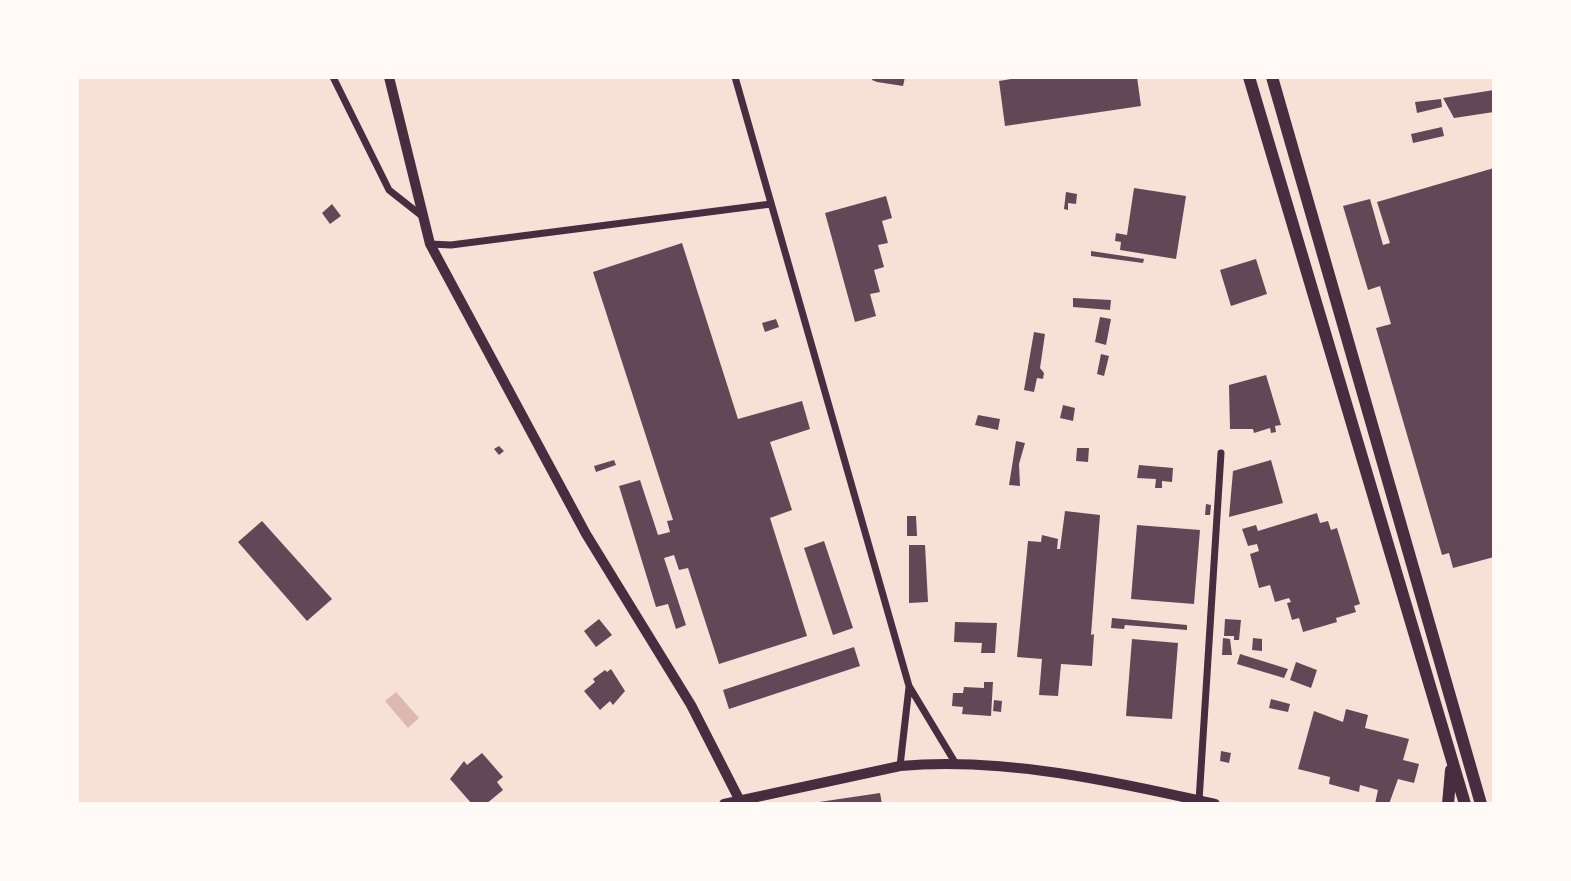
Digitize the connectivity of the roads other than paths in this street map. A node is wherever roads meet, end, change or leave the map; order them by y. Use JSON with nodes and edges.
{"nodes":[{"id":1,"x":332,"y":77,"type":"edge"},
{"id":2,"x":389,"y":77,"type":"edge"},
{"id":3,"x":735,"y":77,"type":"edge"},
{"id":4,"x":1249,"y":77,"type":"edge"},
{"id":5,"x":1272,"y":77,"type":"edge"},
{"id":6,"x":771,"y":204,"type":"junction"},
{"id":7,"x":422,"y":216,"type":"junction"},
{"id":8,"x":430,"y":244,"type":"junction"},
{"id":9,"x":1221,"y":453,"type":"dead end"},
{"id":10,"x":909,"y":686,"type":"junction"},
{"id":11,"x":1452,"y":759,"type":"junction"},
{"id":12,"x":956,"y":764,"type":"junction"},
{"id":13,"x":900,"y":766,"type":"junction"},
{"id":14,"x":739,"y":799,"type":"junction"},
{"id":15,"x":1199,"y":800,"type":"junction"},
{"id":16,"x":1482,"y":803,"type":"edge"},
{"id":17,"x":724,"y":804,"type":"edge"},
{"id":18,"x":1214,"y":804,"type":"edge"},
{"id":19,"x":1448,"y":804,"type":"edge"},
{"id":20,"x":1465,"y":804,"type":"edge"}],
"edges":[{"from":1,"to":7,"type":"street"},
{"from":2,"to":7,"type":"street"},
{"from":3,"to":6,"type":"street"},
{"from":4,"to":11,"type":"highway"},
{"from":5,"to":16,"type":"highway"},
{"from":6,"to":8,"type":"street"},
{"from":6,"to":10,"type":"street"},
{"from":7,"to":8,"type":"street"},
{"from":8,"to":14,"type":"street"},
{"from":9,"to":15,"type":"street"},
{"from":10,"to":12,"type":"street"},
{"from":10,"to":13,"type":"street"},
{"from":11,"to":19,"type":"highway"},
{"from":11,"to":20,"type":"highway"},
{"from":12,"to":13,"type":"main road"},
{"from":12,"to":15,"type":"main road"},
{"from":13,"to":14,"type":"main road"},
{"from":14,"to":17,"type":"main road"},
{"from":15,"to":18,"type":"main road"}]}
